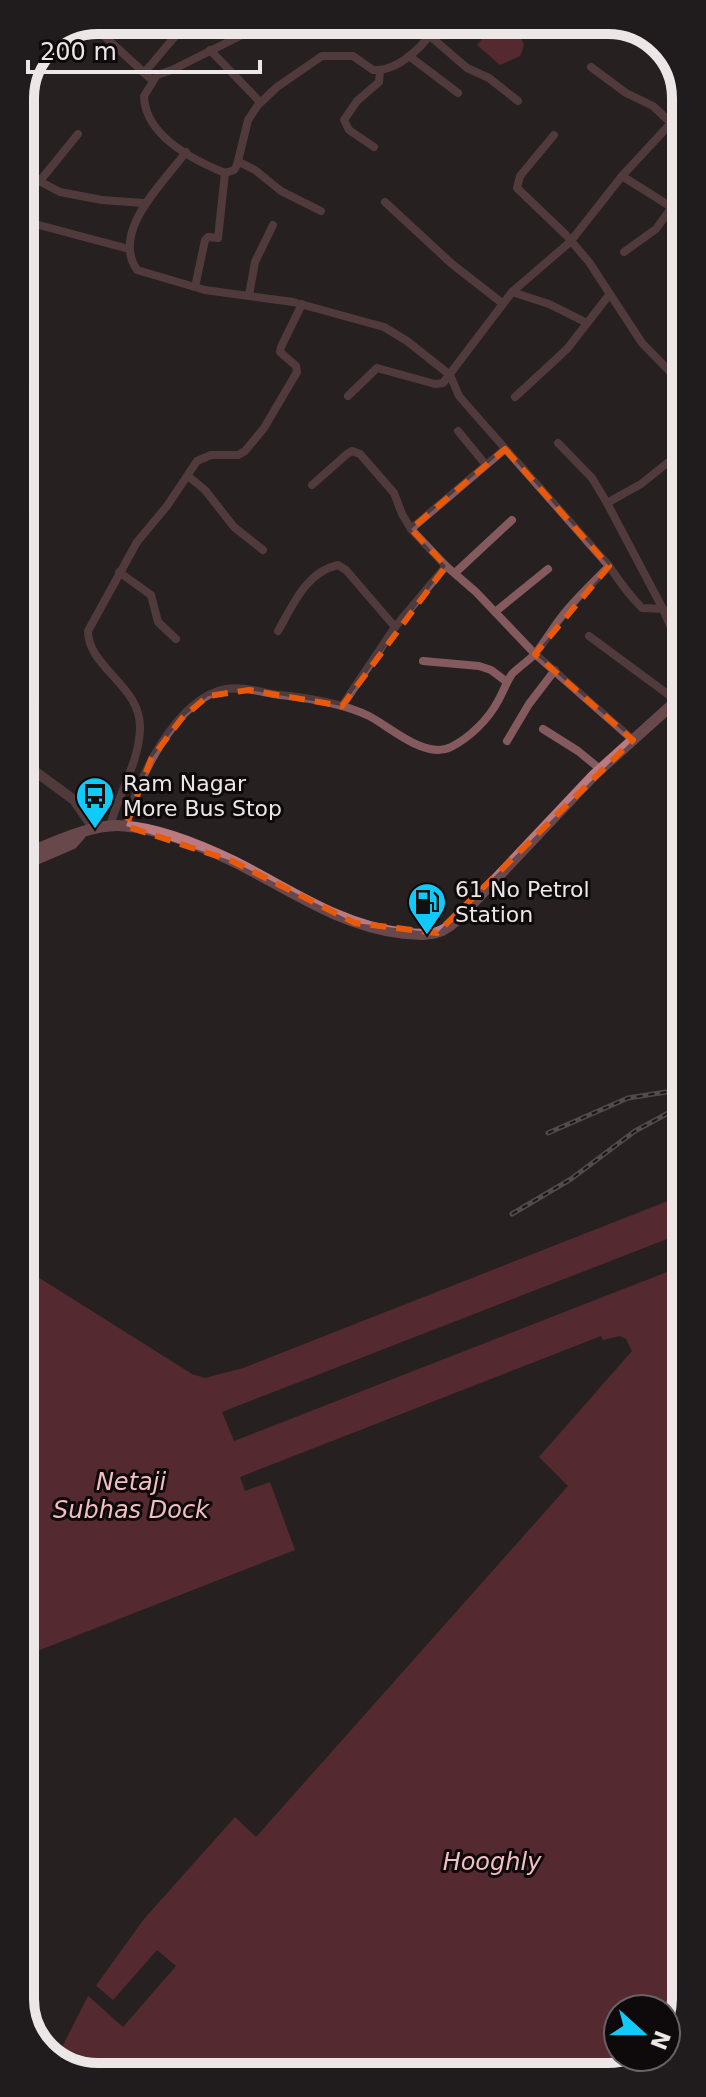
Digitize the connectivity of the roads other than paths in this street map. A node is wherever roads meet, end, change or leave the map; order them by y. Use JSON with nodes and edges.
{"nodes":[{"id":1,"x":102,"y":34,"type":"edge"},
{"id":2,"x":177,"y":34,"type":"edge"},
{"id":3,"x":244,"y":34,"type":"edge"},
{"id":4,"x":430,"y":36,"type":"joint"},
{"id":5,"x":210,"y":50,"type":"junction"},
{"id":6,"x":409,"y":56,"type":"junction"},
{"id":7,"x":591,"y":67,"type":"dead end"},
{"id":8,"x":380,"y":71,"type":"junction"},
{"id":9,"x":144,"y":73,"type":"junction"},
{"id":10,"x":152,"y":80,"type":"junction"},
{"id":11,"x":458,"y":93,"type":"dead end"},
{"id":12,"x":518,"y":101,"type":"dead end"},
{"id":13,"x":260,"y":102,"type":"junction"},
{"id":14,"x":671,"y":123,"type":"joint"},
{"id":15,"x":78,"y":134,"type":"dead end"},
{"id":16,"x":554,"y":135,"type":"dead end"},
{"id":17,"x":374,"y":147,"type":"dead end"},
{"id":18,"x":186,"y":152,"type":"junction"},
{"id":19,"x":239,"y":162,"type":"junction"},
{"id":20,"x":225,"y":173,"type":"junction"},
{"id":21,"x":622,"y":176,"type":"junction"},
{"id":22,"x":34,"y":179,"type":"edge"},
{"id":23,"x":39,"y":182,"type":"junction"},
{"id":24,"x":385,"y":202,"type":"dead end"},
{"id":25,"x":143,"y":203,"type":"junction"},
{"id":26,"x":672,"y":207,"type":"joint"},
{"id":27,"x":321,"y":211,"type":"dead end"},
{"id":28,"x":34,"y":224,"type":"edge"},
{"id":29,"x":273,"y":225,"type":"dead end"},
{"id":30,"x":570,"y":242,"type":"junction"},
{"id":31,"x":129,"y":249,"type":"junction"},
{"id":32,"x":624,"y":252,"type":"dead end"},
{"id":33,"x":195,"y":287,"type":"junction"},
{"id":34,"x":512,"y":292,"type":"junction"},
{"id":35,"x":249,"y":295,"type":"junction"},
{"id":36,"x":609,"y":295,"type":"junction"},
{"id":37,"x":502,"y":303,"type":"junction"},
{"id":38,"x":302,"y":304,"type":"junction"},
{"id":39,"x":587,"y":323,"type":"junction"},
{"id":40,"x":672,"y":374,"type":"edge"},
{"id":41,"x":450,"y":375,"type":"junction"},
{"id":42,"x":348,"y":396,"type":"dead end"},
{"id":43,"x":515,"y":397,"type":"dead end"},
{"id":44,"x":458,"y":431,"type":"dead end"},
{"id":45,"x":558,"y":443,"type":"dead end"},
{"id":46,"x":505,"y":449,"type":"junction"},
{"id":47,"x":671,"y":460,"type":"dead end"},
{"id":48,"x":486,"y":465,"type":"junction"},
{"id":49,"x":188,"y":476,"type":"junction"},
{"id":50,"x":312,"y":485,"type":"dead end"},
{"id":51,"x":607,"y":503,"type":"junction"},
{"id":52,"x":512,"y":520,"type":"dead end"},
{"id":53,"x":411,"y":529,"type":"junction"},
{"id":54,"x":263,"y":550,"type":"dead end"},
{"id":55,"x":446,"y":566,"type":"junction"},
{"id":56,"x":609,"y":566,"type":"junction"},
{"id":57,"x":548,"y":569,"type":"dead end"},
{"id":58,"x":119,"y":572,"type":"junction"},
{"id":59,"x":455,"y":573,"type":"junction"},
{"id":60,"x":663,"y":609,"type":"junction"},
{"id":61,"x":495,"y":612,"type":"junction"},
{"id":62,"x":395,"y":627,"type":"junction"},
{"id":63,"x":672,"y":630,"type":"edge"},
{"id":64,"x":278,"y":631,"type":"dead end"},
{"id":65,"x":589,"y":636,"type":"dead end"},
{"id":66,"x":176,"y":639,"type":"dead end"},
{"id":67,"x":535,"y":654,"type":"junction"},
{"id":68,"x":423,"y":661,"type":"dead end"},
{"id":69,"x":555,"y":670,"type":"junction"},
{"id":70,"x":507,"y":682,"type":"junction"},
{"id":71,"x":672,"y":693,"type":"edge"},
{"id":72,"x":672,"y":705,"type":"edge"},
{"id":73,"x":342,"y":706,"type":"junction"},
{"id":74,"x":543,"y":729,"type":"dead end"},
{"id":75,"x":633,"y":740,"type":"junction"},
{"id":76,"x":507,"y":741,"type":"dead end"},
{"id":77,"x":600,"y":769,"type":"junction"},
{"id":78,"x":34,"y":771,"type":"edge"},
{"id":79,"x":110,"y":826,"type":"junction"},
{"id":80,"x":126,"y":826,"type":"junction"},
{"id":81,"x":94,"y":829,"type":"junction"},
{"id":82,"x":80,"y":835,"type":"junction"},
{"id":83,"x":34,"y":850,"type":"edge"},
{"id":84,"x":34,"y":860,"type":"edge"}],
"edges":[{"from":1,"to":9,"type":"street"},
{"from":2,"to":9,"type":"street"},
{"from":3,"to":5,"type":"street"},
{"from":4,"to":6,"type":"street"},
{"from":4,"to":12,"type":"street"},
{"from":5,"to":10,"type":"street"},
{"from":5,"to":13,"type":"street"},
{"from":6,"to":8,"type":"street"},
{"from":6,"to":11,"type":"street"},
{"from":7,"to":14,"type":"street"},
{"from":8,"to":13,"type":"street"},
{"from":8,"to":17,"type":"street"},
{"from":9,"to":10,"type":"street"},
{"from":10,"to":18,"type":"street"},
{"from":13,"to":19,"type":"street"},
{"from":14,"to":21,"type":"street"},
{"from":15,"to":23,"type":"street"},
{"from":16,"to":30,"type":"street"},
{"from":18,"to":20,"type":"street"},
{"from":18,"to":25,"type":"street"},
{"from":19,"to":20,"type":"street"},
{"from":19,"to":27,"type":"street"},
{"from":20,"to":33,"type":"street"},
{"from":21,"to":26,"type":"street"},
{"from":21,"to":30,"type":"street"},
{"from":22,"to":23,"type":"street"},
{"from":23,"to":25,"type":"street"},
{"from":24,"to":37,"type":"street"},
{"from":25,"to":31,"type":"street"},
{"from":26,"to":32,"type":"street"},
{"from":28,"to":31,"type":"street"},
{"from":29,"to":35,"type":"street"},
{"from":30,"to":34,"type":"street"},
{"from":30,"to":36,"type":"street"},
{"from":31,"to":33,"type":"street"},
{"from":33,"to":35,"type":"street"},
{"from":34,"to":37,"type":"street"},
{"from":34,"to":39,"type":"street"},
{"from":35,"to":38,"type":"street"},
{"from":36,"to":39,"type":"street"},
{"from":36,"to":40,"type":"street"},
{"from":37,"to":41,"type":"street"},
{"from":38,"to":41,"type":"street"},
{"from":38,"to":49,"type":"street"},
{"from":39,"to":43,"type":"street"},
{"from":41,"to":42,"type":"street"},
{"from":41,"to":46,"type":"street"},
{"from":44,"to":48,"type":"street"},
{"from":45,"to":51,"type":"street"},
{"from":46,"to":48,"type":"street"},
{"from":46,"to":56,"type":"street"},
{"from":47,"to":51,"type":"street"},
{"from":48,"to":53,"type":"street"},
{"from":49,"to":54,"type":"street"},
{"from":49,"to":58,"type":"street"},
{"from":50,"to":53,"type":"street"},
{"from":51,"to":60,"type":"street"},
{"from":52,"to":59,"type":"street"},
{"from":53,"to":55,"type":"street"},
{"from":55,"to":59,"type":"street"},
{"from":55,"to":62,"type":"street"},
{"from":56,"to":60,"type":"street"},
{"from":56,"to":67,"type":"street"},
{"from":57,"to":61,"type":"street"},
{"from":58,"to":66,"type":"street"},
{"from":58,"to":79,"type":"street"},
{"from":59,"to":61,"type":"street"},
{"from":60,"to":63,"type":"street"},
{"from":61,"to":67,"type":"street"},
{"from":62,"to":64,"type":"street"},
{"from":62,"to":73,"type":"street"},
{"from":65,"to":71,"type":"street"},
{"from":67,"to":69,"type":"street"},
{"from":67,"to":70,"type":"street"},
{"from":68,"to":70,"type":"street"},
{"from":69,"to":75,"type":"street"},
{"from":69,"to":76,"type":"street"},
{"from":70,"to":73,"type":"street"},
{"from":72,"to":75,"type":"main road"},
{"from":73,"to":80,"type":"street"},
{"from":74,"to":77,"type":"street"},
{"from":75,"to":77,"type":"main road"},
{"from":77,"to":80,"type":"main road"},
{"from":78,"to":81,"type":"street"},
{"from":79,"to":80,"type":"main road"},
{"from":79,"to":81,"type":"main road"},
{"from":81,"to":82,"type":"main road"},
{"from":82,"to":83,"type":"main road"},
{"from":82,"to":84,"type":"main road"}]}
